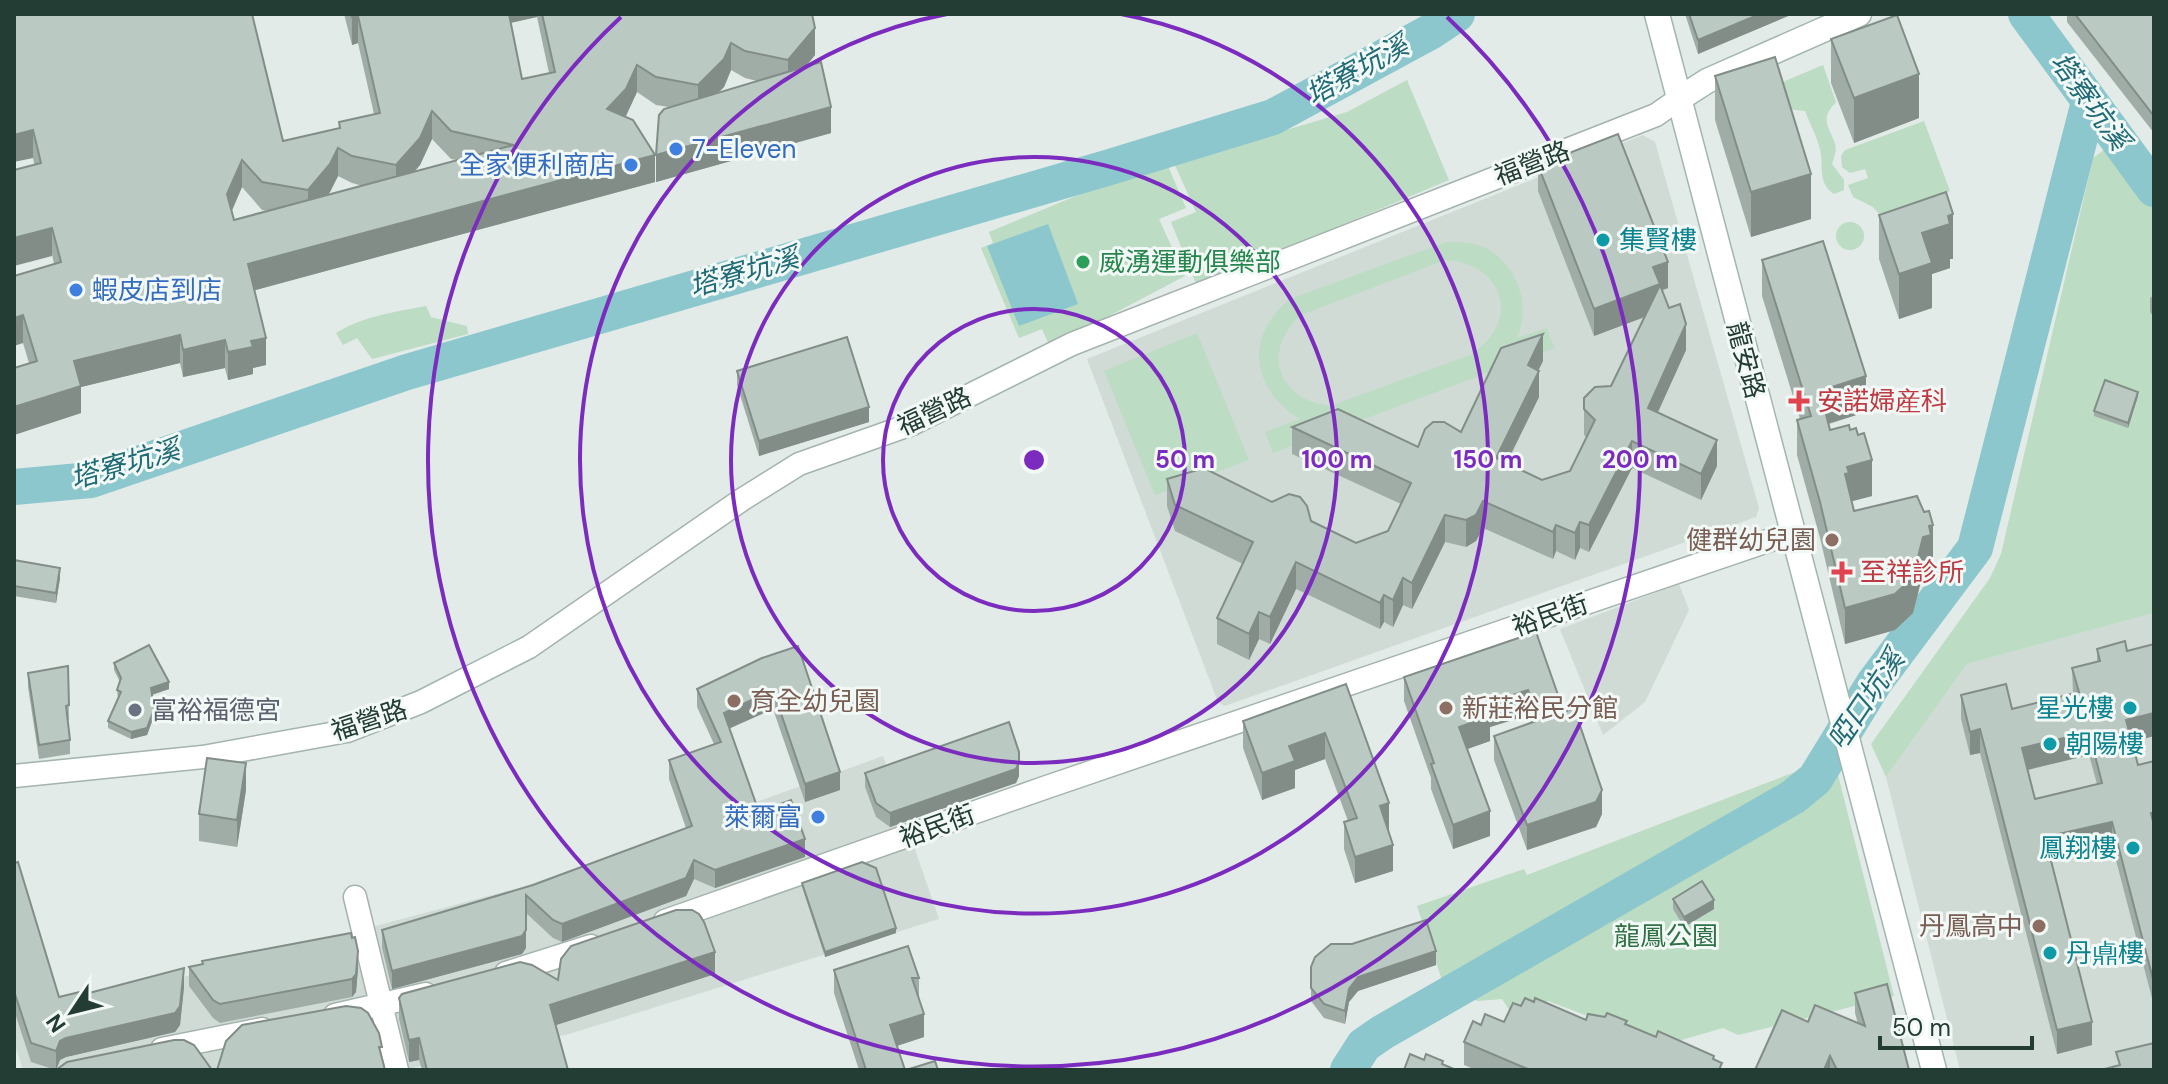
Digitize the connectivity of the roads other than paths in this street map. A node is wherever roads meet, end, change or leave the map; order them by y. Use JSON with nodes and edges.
{"nodes":[{"id":1,"x":1657,"y":14,"type":"edge"},
{"id":2,"x":1859,"y":14,"type":"edge"},
{"id":3,"x":1679,"y":99,"type":"junction"},
{"id":4,"x":1791,"y":533,"type":"junction"},
{"id":5,"x":14,"y":776,"type":"edge"},
{"id":6,"x":355,"y":897,"type":"dead end"},
{"id":7,"x":647,"y":927,"type":"edge"},
{"id":8,"x":617,"y":938,"type":"edge"},
{"id":9,"x":485,"y":978,"type":"edge"},
{"id":10,"x":441,"y":990,"type":"edge"},
{"id":11,"x":382,"y":1006,"type":"junction"},
{"id":12,"x":308,"y":1020,"type":"edge"},
{"id":13,"x":279,"y":1026,"type":"edge"},
{"id":14,"x":145,"y":1053,"type":"edge"},
{"id":15,"x":397,"y":1070,"type":"edge"},
{"id":16,"x":1934,"y":1070,"type":"edge"}],
"edges":[{"from":1,"to":3,"type":"street","name":"龍安路"},
{"from":2,"to":3,"type":"street","name":"福營路"},
{"from":3,"to":4,"type":"street","name":"龍安路"},
{"from":3,"to":5,"type":"street","name":"福營路"},
{"from":4,"to":7,"type":"street","name":"裕民街"},
{"from":4,"to":16,"type":"street","name":"龍安路"},
{"from":6,"to":11,"type":"street"},
{"from":8,"to":9,"type":"street"},
{"from":10,"to":11,"type":"street"},
{"from":11,"to":12,"type":"street"},
{"from":11,"to":15,"type":"street"},
{"from":13,"to":14,"type":"street"}]}
